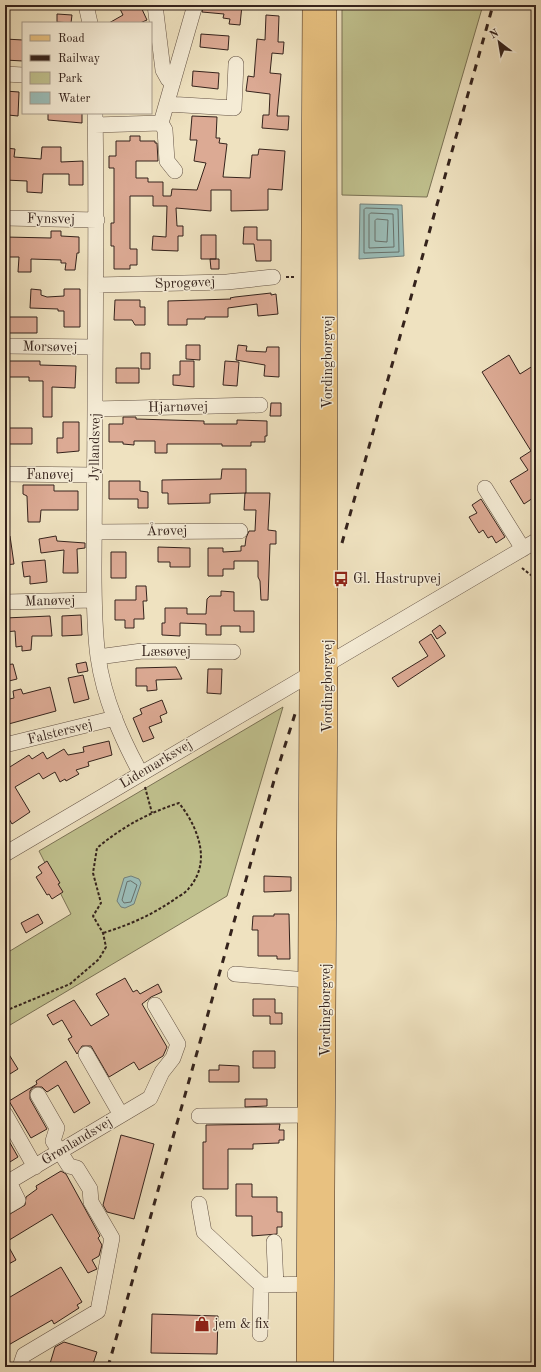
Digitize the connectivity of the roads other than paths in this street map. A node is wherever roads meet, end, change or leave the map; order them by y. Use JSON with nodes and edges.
{"nodes":[{"id":1,"x":86,"y":5,"type":"edge"},
{"id":2,"x":155,"y":5,"type":"edge"},
{"id":3,"x":195,"y":5,"type":"edge"},
{"id":4,"x":312,"y":5,"type":"edge"},
{"id":5,"x":328,"y":5,"type":"edge"},
{"id":6,"x":90,"y":22,"type":"edge"},
{"id":7,"x":236,"y":64,"type":"dead end"},
{"id":8,"x":5,"y":74,"type":"edge"},
{"id":9,"x":22,"y":74,"type":"edge"},
{"id":10,"x":173,"y":82,"type":"junction"},
{"id":11,"x":167,"y":104,"type":"junction"},
{"id":12,"x":95,"y":119,"type":"edge"},
{"id":13,"x":161,"y":123,"type":"junction"},
{"id":14,"x":175,"y":171,"type":"dead end"},
{"id":15,"x":5,"y":218,"type":"edge"},
{"id":16,"x":96,"y":220,"type":"junction"},
{"id":17,"x":273,"y":277,"type":"road end"},
{"id":18,"x":96,"y":285,"type":"junction"},
{"id":19,"x":5,"y":346,"type":"edge"},
{"id":20,"x":94,"y":347,"type":"junction"},
{"id":21,"x":260,"y":404,"type":"dead end"},
{"id":22,"x":95,"y":409,"type":"junction"},
{"id":23,"x":5,"y":474,"type":"edge"},
{"id":24,"x":94,"y":475,"type":"junction"},
{"id":25,"x":485,"y":488,"type":"dead end"},
{"id":26,"x":240,"y":531,"type":"dead end"},
{"id":27,"x":94,"y":532,"type":"junction"},
{"id":28,"x":530,"y":545,"type":"edge"},
{"id":29,"x":94,"y":600,"type":"junction"},
{"id":30,"x":5,"y":602,"type":"edge"},
{"id":31,"x":233,"y":652,"type":"dead end"},
{"id":32,"x":98,"y":657,"type":"junction"},
{"id":33,"x":328,"y":663,"type":"junction"},
{"id":34,"x":308,"y":675,"type":"junction"},
{"id":35,"x":115,"y":718,"type":"junction"},
{"id":36,"x":5,"y":745,"type":"edge"},
{"id":37,"x":141,"y":774,"type":"junction"},
{"id":38,"x":5,"y":854,"type":"edge"},
{"id":39,"x":235,"y":974,"type":"dead end"},
{"id":40,"x":307,"y":980,"type":"junction"},
{"id":41,"x":155,"y":1005,"type":"dead end"},
{"id":42,"x":86,"y":1054,"type":"dead end"},
{"id":43,"x":38,"y":1095,"type":"dead end"},
{"id":44,"x":5,"y":1114,"type":"edge"},
{"id":45,"x":121,"y":1115,"type":"junction"},
{"id":46,"x":316,"y":1115,"type":"junction"},
{"id":47,"x":199,"y":1116,"type":"dead end"},
{"id":48,"x":60,"y":1152,"type":"junction"},
{"id":49,"x":35,"y":1166,"type":"junction"},
{"id":50,"x":7,"y":1183,"type":"edge"},
{"id":51,"x":199,"y":1204,"type":"dead end"},
{"id":52,"x":6,"y":1207,"type":"edge"},
{"id":53,"x":274,"y":1242,"type":"dead end"},
{"id":54,"x":276,"y":1284,"type":"junction"},
{"id":55,"x":315,"y":1284,"type":"junction"},
{"id":56,"x":261,"y":1285,"type":"junction"},
{"id":57,"x":260,"y":1334,"type":"dead end"},
{"id":58,"x":20,"y":1367,"type":"edge"},
{"id":59,"x":306,"y":1367,"type":"edge"},
{"id":60,"x":324,"y":1367,"type":"edge"}],
"edges":[{"from":1,"to":6,"type":"street"},
{"from":2,"to":10,"type":"street"},
{"from":3,"to":10,"type":"street"},
{"from":4,"to":34,"type":"main road","name":"Vordingborgvej"},
{"from":5,"to":33,"type":"main road","name":"Vordingborgvej"},
{"from":7,"to":11,"type":"street"},
{"from":8,"to":9,"type":"street"},
{"from":10,"to":11,"type":"street"},
{"from":11,"to":13,"type":"street"},
{"from":12,"to":13,"type":"street"},
{"from":12,"to":16,"type":"street","name":"Jyllandsvej"},
{"from":13,"to":14,"type":"street"},
{"from":15,"to":16,"type":"street","name":"Fynsvej"},
{"from":16,"to":18,"type":"street","name":"Jyllandsvej"},
{"from":17,"to":18,"type":"street","name":"Sprogøvej"},
{"from":18,"to":20,"type":"street","name":"Jyllandsvej"},
{"from":19,"to":20,"type":"street","name":"Morsøvej"},
{"from":20,"to":22,"type":"street","name":"Jyllandsvej"},
{"from":21,"to":22,"type":"street","name":"Hjarnøvej"},
{"from":22,"to":24,"type":"street","name":"Jyllandsvej"},
{"from":23,"to":24,"type":"street","name":"Fanøvej"},
{"from":24,"to":27,"type":"street","name":"Jyllandsvej"},
{"from":25,"to":28,"type":"street"},
{"from":26,"to":27,"type":"street","name":"Årøvej"},
{"from":27,"to":29,"type":"street","name":"Jyllandsvej"},
{"from":28,"to":33,"type":"street","name":"Lidemarksvej"},
{"from":29,"to":30,"type":"street","name":"Manøvej"},
{"from":29,"to":32,"type":"street","name":"Jyllandsvej"},
{"from":31,"to":32,"type":"street","name":"Læsøvej"},
{"from":32,"to":35,"type":"street","name":"Jyllandsvej"},
{"from":33,"to":34,"type":"street","name":"Lidemarksvej"},
{"from":33,"to":46,"type":"main road","name":"Vordingborgvej"},
{"from":34,"to":37,"type":"street","name":"Lidemarksvej"},
{"from":34,"to":40,"type":"main road","name":"Vordingborgvej"},
{"from":35,"to":36,"type":"street","name":"Falstersvej"},
{"from":35,"to":37,"type":"street","name":"Jyllandsvej"},
{"from":37,"to":38,"type":"street","name":"Lidemarksvej"},
{"from":39,"to":40,"type":"street","name":"Vordingborgvej"},
{"from":40,"to":46,"type":"main road","name":"Vordingborgvej"},
{"from":41,"to":45,"type":"street","name":"Grønlandsvej"},
{"from":42,"to":45,"type":"street"},
{"from":43,"to":48,"type":"street"},
{"from":44,"to":49,"type":"street"},
{"from":45,"to":48,"type":"street","name":"Grønlandsvej"},
{"from":46,"to":47,"type":"street"},
{"from":46,"to":55,"type":"main road","name":"Vordingborgvej"},
{"from":48,"to":49,"type":"street","name":"Grønlandsvej"},
{"from":48,"to":58,"type":"street"},
{"from":49,"to":50,"type":"street","name":"Grønlandsvej"},
{"from":50,"to":52,"type":"street"},
{"from":51,"to":56,"type":"street"},
{"from":53,"to":54,"type":"street"},
{"from":54,"to":55,"type":"street"},
{"from":54,"to":56,"type":"street"},
{"from":55,"to":59,"type":"main road","name":"Vordingborgvej"},
{"from":55,"to":60,"type":"main road","name":"Vordingborgvej"},
{"from":56,"to":57,"type":"street"}]}
